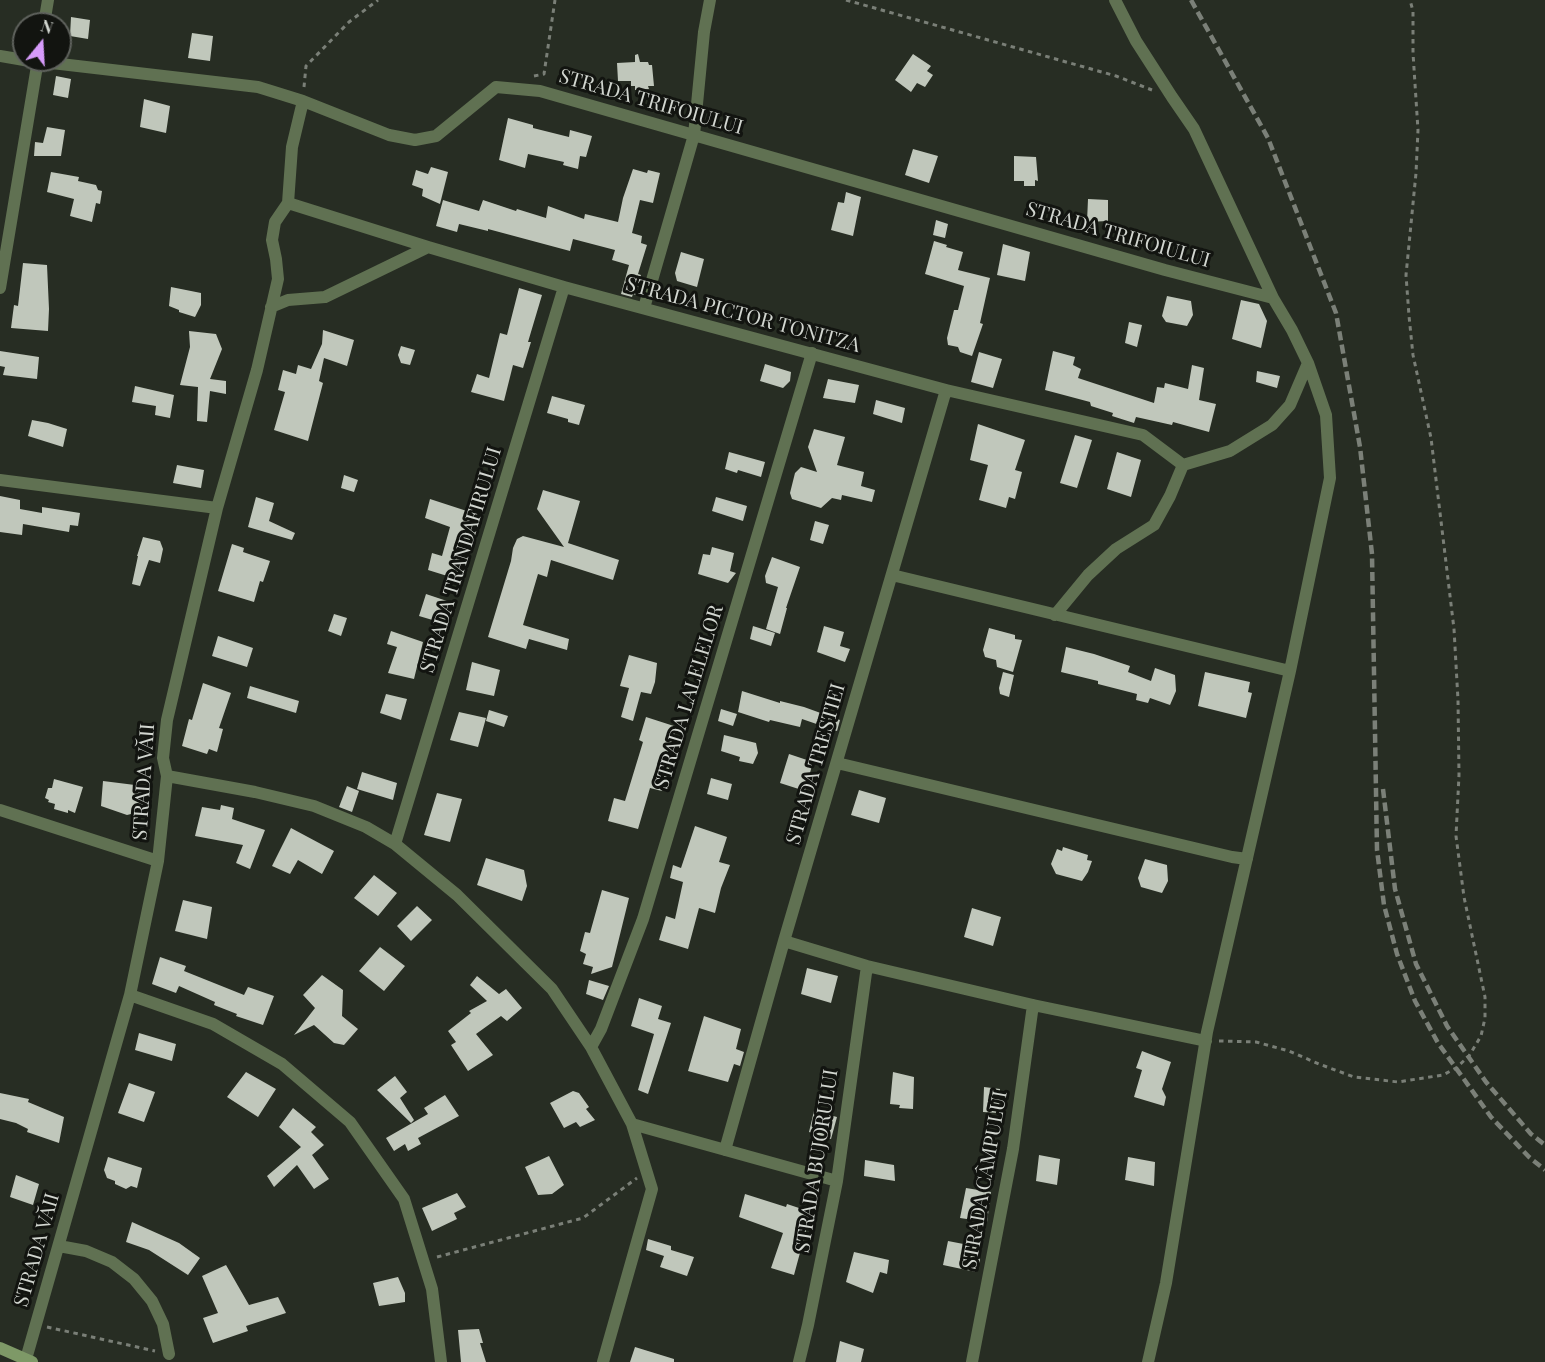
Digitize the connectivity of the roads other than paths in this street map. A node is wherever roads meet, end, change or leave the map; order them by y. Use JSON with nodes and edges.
{"nodes":[{"id":1,"x":710,"y":0,"type":"edge"},
{"id":2,"x":1115,"y":0,"type":"edge"},
{"id":3,"x":72,"y":65,"type":"edge"},
{"id":4,"x":30,"y":72,"type":"edge"},
{"id":5,"x":303,"y":101,"type":"junction"},
{"id":6,"x":694,"y":135,"type":"junction"},
{"id":7,"x":288,"y":203,"type":"junction"},
{"id":8,"x":428,"y":247,"type":"junction"},
{"id":9,"x":564,"y":287,"type":"junction"},
{"id":10,"x":0,"y":288,"type":"edge"},
{"id":11,"x":1273,"y":298,"type":"junction"},
{"id":12,"x":271,"y":307,"type":"junction"},
{"id":13,"x":644,"y":308,"type":"junction"},
{"id":14,"x":812,"y":353,"type":"junction"},
{"id":15,"x":1308,"y":363,"type":"junction"},
{"id":16,"x":946,"y":390,"type":"junction"},
{"id":17,"x":1183,"y":465,"type":"junction"},
{"id":18,"x":0,"y":480,"type":"edge"},
{"id":19,"x":217,"y":508,"type":"junction"},
{"id":20,"x":892,"y":575,"type":"junction"},
{"id":21,"x":1055,"y":615,"type":"junction"},
{"id":22,"x":1290,"y":671,"type":"junction"},
{"id":23,"x":837,"y":764,"type":"junction"},
{"id":24,"x":167,"y":776,"type":"junction"},
{"id":25,"x":0,"y":810,"type":"edge"},
{"id":26,"x":395,"y":844,"type":"junction"},
{"id":27,"x":1247,"y":859,"type":"junction"},
{"id":28,"x":158,"y":861,"type":"junction"},
{"id":29,"x":784,"y":941,"type":"junction"},
{"id":30,"x":867,"y":966,"type":"junction"},
{"id":31,"x":130,"y":995,"type":"junction"},
{"id":32,"x":1033,"y":1005,"type":"junction"},
{"id":33,"x":1206,"y":1041,"type":"junction"},
{"id":34,"x":591,"y":1047,"type":"junction"},
{"id":35,"x":632,"y":1124,"type":"junction"},
{"id":36,"x":725,"y":1150,"type":"junction"},
{"id":37,"x":837,"y":1181,"type":"junction"},
{"id":38,"x":58,"y":1246,"type":"junction"},
{"id":39,"x":0,"y":1348,"type":"edge"},
{"id":40,"x":169,"y":1354,"type":"road end"},
{"id":41,"x":29,"y":1361,"type":"edge"},
{"id":42,"x":441,"y":1362,"type":"edge"},
{"id":43,"x":603,"y":1362,"type":"edge"},
{"id":44,"x":799,"y":1362,"type":"edge"},
{"id":45,"x":972,"y":1362,"type":"edge"},
{"id":46,"x":1148,"y":1362,"type":"edge"}],
"edges":[{"from":1,"to":6,"type":"street"},
{"from":2,"to":11,"type":"street"},
{"from":3,"to":5,"type":"street","name":"STRADA TRIFOIULUI"},
{"from":4,"to":10,"type":"street"},
{"from":5,"to":6,"type":"street","name":"STRADA TRIFOIULUI"},
{"from":5,"to":7,"type":"street","name":"STRADA VĂII"},
{"from":6,"to":11,"type":"street","name":"STRADA TRIFOIULUI"},
{"from":6,"to":13,"type":"street"},
{"from":7,"to":8,"type":"street","name":"STRADA PICTOR TONITZA"},
{"from":7,"to":12,"type":"street","name":"STRADA VĂII"},
{"from":8,"to":9,"type":"street","name":"STRADA PICTOR TONITZA"},
{"from":8,"to":12,"type":"street"},
{"from":9,"to":13,"type":"street","name":"STRADA PICTOR TONITZA"},
{"from":9,"to":26,"type":"street","name":"STRADA TRANDAFIRULUI"},
{"from":11,"to":15,"type":"street"},
{"from":12,"to":19,"type":"street","name":"STRADA VĂII"},
{"from":13,"to":14,"type":"street","name":"STRADA PICTOR TONITZA"},
{"from":14,"to":16,"type":"street","name":"STRADA PICTOR TONITZA"},
{"from":14,"to":34,"type":"street","name":"STRADA LALELELOR"},
{"from":15,"to":17,"type":"street"},
{"from":15,"to":22,"type":"street"},
{"from":16,"to":17,"type":"street","name":"STRADA PICTOR TONITZA"},
{"from":16,"to":20,"type":"street","name":"STRADA TRESTIEI"},
{"from":17,"to":21,"type":"street"},
{"from":18,"to":19,"type":"street"},
{"from":19,"to":24,"type":"street","name":"STRADA VĂII"},
{"from":20,"to":21,"type":"street"},
{"from":20,"to":23,"type":"street","name":"STRADA TRESTIEI"},
{"from":21,"to":22,"type":"street"},
{"from":22,"to":27,"type":"street"},
{"from":23,"to":27,"type":"street"},
{"from":23,"to":29,"type":"street","name":"STRADA TRESTIEI"},
{"from":24,"to":26,"type":"street"},
{"from":24,"to":28,"type":"street","name":"STRADA VĂII"},
{"from":25,"to":28,"type":"street"},
{"from":26,"to":34,"type":"street"},
{"from":27,"to":33,"type":"street"},
{"from":28,"to":31,"type":"street","name":"STRADA VĂII"},
{"from":29,"to":30,"type":"street"},
{"from":29,"to":36,"type":"street","name":"STRADA TRESTIEI"},
{"from":30,"to":32,"type":"street"},
{"from":30,"to":37,"type":"street","name":"STRADA BUJORULUI"},
{"from":31,"to":38,"type":"street","name":"STRADA VĂII"},
{"from":31,"to":42,"type":"street"},
{"from":32,"to":33,"type":"street"},
{"from":32,"to":45,"type":"street","name":"STRADA CÂMPULUI"},
{"from":33,"to":46,"type":"street"},
{"from":34,"to":35,"type":"street"},
{"from":35,"to":36,"type":"street"},
{"from":35,"to":43,"type":"street"},
{"from":36,"to":37,"type":"street"},
{"from":37,"to":44,"type":"street","name":"STRADA BUJORULUI"},
{"from":38,"to":40,"type":"street"},
{"from":38,"to":41,"type":"street","name":"STRADA VĂII"},
{"from":39,"to":41,"type":"main road"}]}
